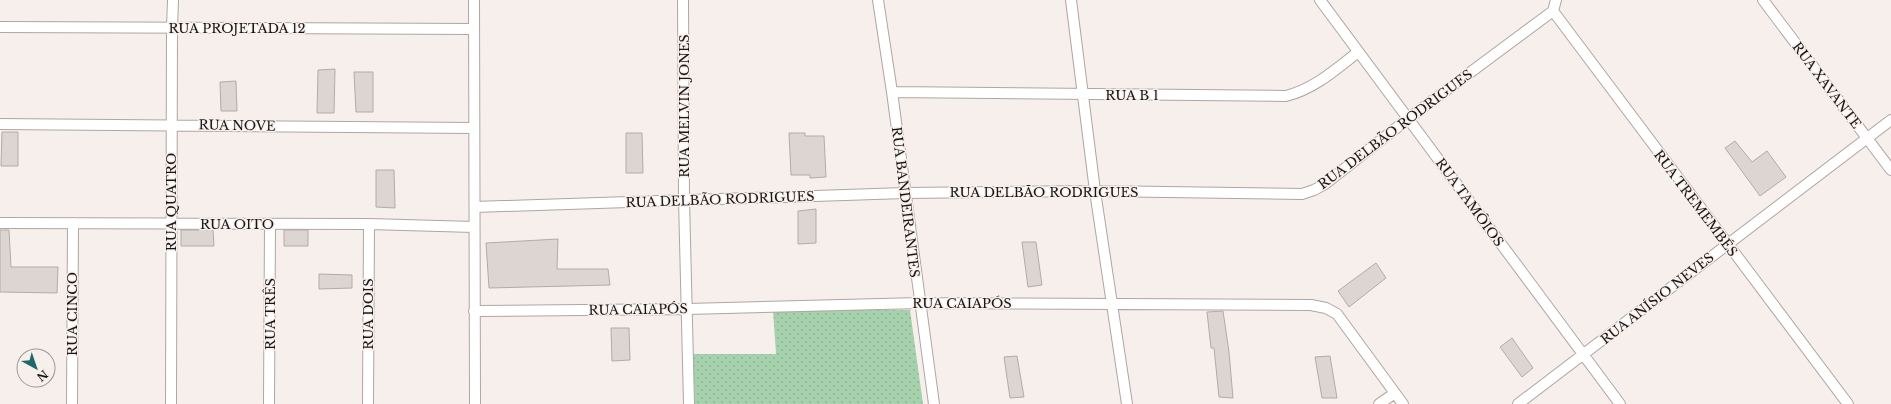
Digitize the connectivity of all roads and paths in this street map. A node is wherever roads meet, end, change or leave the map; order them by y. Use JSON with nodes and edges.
{"nodes":[{"id":1,"x":174,"y":0,"type":"edge"},
{"id":2,"x":474,"y":0,"type":"edge"},
{"id":3,"x":683,"y":0,"type":"edge"},
{"id":4,"x":878,"y":0,"type":"edge"},
{"id":5,"x":1071,"y":0,"type":"edge"},
{"id":6,"x":1320,"y":0,"type":"edge"},
{"id":7,"x":1556,"y":0,"type":"edge"},
{"id":8,"x":1763,"y":0,"type":"edge"},
{"id":9,"x":1553,"y":11,"type":"junction"},
{"id":10,"x":0,"y":27,"type":"edge"},
{"id":11,"x":172,"y":28,"type":"junction"},
{"id":12,"x":474,"y":29,"type":"junction"},
{"id":13,"x":1358,"y":52,"type":"junction"},
{"id":14,"x":892,"y":92,"type":"junction"},
{"id":15,"x":1083,"y":95,"type":"junction"},
{"id":16,"x":1409,"y":118,"type":"junction"},
{"id":17,"x":1891,"y":120,"type":"edge"},
{"id":18,"x":0,"y":124,"type":"edge"},
{"id":19,"x":171,"y":125,"type":"junction"},
{"id":20,"x":474,"y":128,"type":"junction"},
{"id":21,"x":1867,"y":138,"type":"junction"},
{"id":22,"x":1891,"y":170,"type":"edge"},
{"id":23,"x":1095,"y":191,"type":"junction"},
{"id":24,"x":905,"y":193,"type":"junction"},
{"id":25,"x":684,"y":199,"type":"junction"},
{"id":26,"x":475,"y":207,"type":"junction"},
{"id":27,"x":0,"y":223,"type":"edge"},
{"id":28,"x":73,"y":223,"type":"junction"},
{"id":29,"x":171,"y":224,"type":"junction"},
{"id":30,"x":270,"y":224,"type":"junction"},
{"id":31,"x":369,"y":224,"type":"junction"},
{"id":32,"x":474,"y":227,"type":"junction"},
{"id":33,"x":1727,"y":244,"type":"junction"},
{"id":34,"x":920,"y":303,"type":"junction"},
{"id":35,"x":1112,"y":303,"type":"junction"},
{"id":36,"x":687,"y":309,"type":"junction"},
{"id":37,"x":474,"y":311,"type":"junction"},
{"id":38,"x":1583,"y":355,"type":"junction"},
{"id":39,"x":1395,"y":393,"type":"junction"},
{"id":40,"x":72,"y":404,"type":"edge"},
{"id":41,"x":171,"y":404,"type":"edge"},
{"id":42,"x":269,"y":404,"type":"edge"},
{"id":43,"x":368,"y":404,"type":"edge"},
{"id":44,"x":475,"y":404,"type":"edge"},
{"id":45,"x":689,"y":404,"type":"edge"},
{"id":46,"x":934,"y":404,"type":"edge"},
{"id":47,"x":1127,"y":404,"type":"edge"},
{"id":48,"x":1379,"y":404,"type":"edge"},
{"id":49,"x":1403,"y":404,"type":"edge"},
{"id":50,"x":1518,"y":404,"type":"edge"},
{"id":51,"x":1620,"y":404,"type":"edge"},
{"id":52,"x":1848,"y":404,"type":"edge"}],
"edges":[{"from":1,"to":11,"type":"street","name":"RUA QUATRO"},
{"from":2,"to":12,"type":"street"},
{"from":3,"to":25,"type":"street","name":"RUA MELVIN JONES"},
{"from":4,"to":14,"type":"street","name":"RUA BANDEIRANTES"},
{"from":5,"to":15,"type":"street"},
{"from":6,"to":13,"type":"street","name":"RUA TAMÔIOS"},
{"from":7,"to":9,"type":"street"},
{"from":8,"to":21,"type":"street","name":"RUA XAVANTE"},
{"from":9,"to":16,"type":"street","name":"RUA DELBÃO RODRIGUES"},
{"from":9,"to":33,"type":"street","name":"RUA TREMEMBÉS"},
{"from":10,"to":11,"type":"street","name":"RUA PROJETADA 12"},
{"from":11,"to":12,"type":"street","name":"RUA PROJETADA 12"},
{"from":11,"to":19,"type":"street","name":"RUA QUATRO"},
{"from":12,"to":20,"type":"street"},
{"from":13,"to":15,"type":"street","name":"RUA B 1"},
{"from":13,"to":16,"type":"street","name":"RUA TAMÔIOS"},
{"from":14,"to":15,"type":"street","name":"RUA B 1"},
{"from":14,"to":24,"type":"street","name":"RUA BANDEIRANTES"},
{"from":15,"to":23,"type":"street"},
{"from":16,"to":23,"type":"street","name":"RUA DELBÃO RODRIGUES"},
{"from":16,"to":38,"type":"street","name":"RUA TAMÔIOS"},
{"from":17,"to":21,"type":"street","name":"RUA ANÍSIO NEVES"},
{"from":18,"to":19,"type":"street","name":"RUA NOVE"},
{"from":19,"to":20,"type":"street","name":"RUA NOVE"},
{"from":19,"to":29,"type":"street","name":"RUA QUATRO"},
{"from":20,"to":26,"type":"street"},
{"from":21,"to":22,"type":"street","name":"RUA XAVANTE"},
{"from":21,"to":33,"type":"street","name":"RUA ANÍSIO NEVES"},
{"from":23,"to":24,"type":"street","name":"RUA DELBÃO RODRIGUES"},
{"from":23,"to":35,"type":"street"},
{"from":24,"to":25,"type":"street","name":"RUA DELBÃO RODRIGUES"},
{"from":24,"to":34,"type":"street","name":"RUA BANDEIRANTES"},
{"from":25,"to":26,"type":"street","name":"RUA DELBÃO RODRIGUES"},
{"from":25,"to":36,"type":"street","name":"RUA MELVIN JONES"},
{"from":26,"to":32,"type":"street"},
{"from":27,"to":28,"type":"street","name":"RUA OITO"},
{"from":28,"to":29,"type":"street","name":"RUA OITO"},
{"from":28,"to":40,"type":"street","name":"RUA CINCO"},
{"from":29,"to":30,"type":"street","name":"RUA OITO"},
{"from":29,"to":41,"type":"street","name":"RUA QUATRO"},
{"from":30,"to":31,"type":"street","name":"RUA OITO"},
{"from":30,"to":42,"type":"street","name":"RUA TRÊS"},
{"from":31,"to":32,"type":"street","name":"RUA OITO"},
{"from":31,"to":43,"type":"street","name":"RUA DOIS"},
{"from":32,"to":37,"type":"street"},
{"from":33,"to":38,"type":"street","name":"RUA ANÍSIO NEVES"},
{"from":33,"to":52,"type":"street","name":"RUA TREMEMBÉS"},
{"from":34,"to":35,"type":"street","name":"RUA CAIAPÓS"},
{"from":34,"to":36,"type":"street","name":"RUA CAIAPÓS"},
{"from":34,"to":46,"type":"street","name":"RUA BANDEIRANTES"},
{"from":35,"to":39,"type":"street","name":"RUA CAIAPÓS"},
{"from":35,"to":47,"type":"street"},
{"from":36,"to":37,"type":"street","name":"RUA CAIAPÓS"},
{"from":36,"to":45,"type":"street","name":"RUA MELVIN JONES"},
{"from":37,"to":44,"type":"street"},
{"from":38,"to":50,"type":"street","name":"RUA ANÍSIO NEVES"},
{"from":38,"to":51,"type":"street","name":"RUA TAMÔIOS"},
{"from":39,"to":48,"type":"street"},
{"from":39,"to":49,"type":"street","name":"RUA CAIAPÓS"}]}
